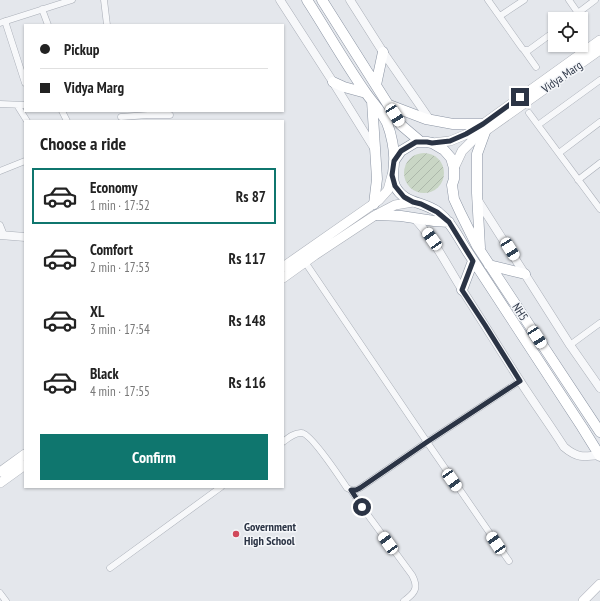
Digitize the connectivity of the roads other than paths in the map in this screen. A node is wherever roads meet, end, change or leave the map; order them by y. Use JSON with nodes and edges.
{"nodes":[{"id":1,"x":72,"y":0,"type":"edge"},
{"id":2,"x":104,"y":0,"type":"edge"},
{"id":3,"x":280,"y":0,"type":"edge"},
{"id":4,"x":307,"y":0,"type":"edge"},
{"id":5,"x":322,"y":0,"type":"edge"},
{"id":6,"x":350,"y":0,"type":"edge"},
{"id":7,"x":488,"y":0,"type":"edge"},
{"id":8,"x":524,"y":0,"type":"edge"},
{"id":9,"x":569,"y":0,"type":"edge"},
{"id":10,"x":596,"y":0,"type":"edge"},
{"id":11,"x":52,"y":3,"type":"edge"},
{"id":12,"x":42,"y":9,"type":"junction"},
{"id":13,"x":577,"y":12,"type":"edge"},
{"id":14,"x":579,"y":12,"type":"edge"},
{"id":15,"x":500,"y":16,"type":"junction"},
{"id":16,"x":3,"y":22,"type":"edge"},
{"id":17,"x":48,"y":24,"type":"edge"},
{"id":18,"x":107,"y":24,"type":"edge"},
{"id":19,"x":548,"y":36,"type":"edge"},
{"id":20,"x":600,"y":40,"type":"edge"},
{"id":21,"x":524,"y":50,"type":"junction"},
{"id":22,"x":600,"y":50,"type":"edge"},
{"id":23,"x":383,"y":52,"type":"junction"},
{"id":24,"x":536,"y":67,"type":"dead end"},
{"id":25,"x":24,"y":80,"type":"edge"},
{"id":26,"x":600,"y":80,"type":"edge"},
{"id":27,"x":333,"y":82,"type":"junction"},
{"id":28,"x":376,"y":86,"type":"junction"},
{"id":29,"x":369,"y":97,"type":"junction"},
{"id":30,"x":0,"y":104,"type":"edge"},
{"id":31,"x":17,"y":105,"type":"junction"},
{"id":32,"x":24,"y":105,"type":"edge"},
{"id":33,"x":389,"y":105,"type":"junction"},
{"id":34,"x":530,"y":113,"type":"dead end"},
{"id":35,"x":170,"y":115,"type":"dead end"},
{"id":36,"x":121,"y":116,"type":"edge"},
{"id":37,"x":26,"y":120,"type":"edge"},
{"id":38,"x":430,"y":120,"type":"junction"},
{"id":39,"x":600,"y":122,"type":"edge"},
{"id":40,"x":538,"y":125,"type":"junction"},
{"id":41,"x":484,"y":128,"type":"junction"},
{"id":42,"x":421,"y":142,"type":"junction"},
{"id":43,"x":432,"y":143,"type":"junction"},
{"id":44,"x":374,"y":148,"type":"junction"},
{"id":45,"x":559,"y":153,"type":"junction"},
{"id":46,"x":394,"y":161,"type":"junction"},
{"id":47,"x":24,"y":163,"type":"edge"},
{"id":48,"x":600,"y":163,"type":"edge"},
{"id":49,"x":454,"y":168,"type":"junction"},
{"id":50,"x":0,"y":171,"type":"edge"},
{"id":51,"x":392,"y":175,"type":"junction"},
{"id":52,"x":578,"y":180,"type":"junction"},
{"id":53,"x":477,"y":199,"type":"junction"},
{"id":54,"x":417,"y":203,"type":"junction"},
{"id":55,"x":374,"y":204,"type":"junction"},
{"id":56,"x":600,"y":209,"type":"edge"},
{"id":57,"x":377,"y":215,"type":"junction"},
{"id":58,"x":414,"y":218,"type":"junction"},
{"id":59,"x":449,"y":222,"type":"junction"},
{"id":60,"x":0,"y":225,"type":"edge"},
{"id":61,"x":2,"y":235,"type":"edge"},
{"id":62,"x":24,"y":237,"type":"edge"},
{"id":63,"x":480,"y":250,"type":"junction"},
{"id":64,"x":473,"y":261,"type":"junction"},
{"id":65,"x":305,"y":262,"type":"junction"},
{"id":66,"x":489,"y":265,"type":"junction"},
{"id":67,"x":284,"y":270,"type":"edge"},
{"id":68,"x":526,"y":274,"type":"junction"},
{"id":69,"x":462,"y":290,"type":"junction"},
{"id":70,"x":600,"y":323,"type":"edge"},
{"id":71,"x":570,"y":345,"type":"junction"},
{"id":72,"x":520,"y":381,"type":"junction"},
{"id":73,"x":600,"y":388,"type":"edge"},
{"id":74,"x":600,"y":432,"type":"edge"},
{"id":75,"x":284,"y":441,"type":"edge"},
{"id":76,"x":427,"y":442,"type":"junction"},
{"id":77,"x":24,"y":455,"type":"edge"},
{"id":78,"x":600,"y":455,"type":"edge"},
{"id":79,"x":24,"y":466,"type":"edge"},
{"id":80,"x":0,"y":472,"type":"edge"},
{"id":81,"x":0,"y":484,"type":"edge"},
{"id":82,"x":220,"y":488,"type":"edge"},
{"id":83,"x":351,"y":490,"type":"junction"},
{"id":84,"x":508,"y":561,"type":"dead end"},
{"id":85,"x":110,"y":568,"type":"dead end"},
{"id":86,"x":600,"y":584,"type":"edge"},
{"id":87,"x":0,"y":593,"type":"edge"},
{"id":88,"x":6,"y":601,"type":"edge"},
{"id":89,"x":404,"y":601,"type":"edge"},
{"id":90,"x":583,"y":601,"type":"edge"}],
"edges":[{"from":1,"to":11,"type":"street"},
{"from":2,"to":18,"type":"street"},
{"from":3,"to":27,"type":"street"},
{"from":4,"to":29,"type":"highway"},
{"from":5,"to":28,"type":"highway"},
{"from":6,"to":23,"type":"street"},
{"from":7,"to":15,"type":"street"},
{"from":8,"to":15,"type":"street"},
{"from":9,"to":13,"type":"street"},
{"from":10,"to":14,"type":"street"},
{"from":11,"to":12,"type":"street"},
{"from":12,"to":16,"type":"street"},
{"from":12,"to":17,"type":"street"},
{"from":15,"to":21,"type":"street"},
{"from":16,"to":25,"type":"street"},
{"from":19,"to":21,"type":"street"},
{"from":20,"to":41,"type":"main road","name":"Vidya Marg"},
{"from":21,"to":24,"type":"street"},
{"from":22,"to":41,"type":"main road","name":"Vidya Marg"},
{"from":23,"to":28,"type":"highway"},
{"from":23,"to":38,"type":"street"},
{"from":26,"to":40,"type":"street"},
{"from":27,"to":29,"type":"highway"},
{"from":27,"to":44,"type":"street"},
{"from":28,"to":33,"type":"highway"},
{"from":29,"to":44,"type":"highway"},
{"from":29,"to":46,"type":"highway"},
{"from":30,"to":31,"type":"street"},
{"from":31,"to":32,"type":"street"},
{"from":31,"to":37,"type":"street"},
{"from":33,"to":38,"type":"highway"},
{"from":33,"to":42,"type":"highway"},
{"from":34,"to":40,"type":"street"},
{"from":35,"to":36,"type":"street"},
{"from":38,"to":41,"type":"highway"},
{"from":39,"to":45,"type":"street"},
{"from":40,"to":45,"type":"street"},
{"from":41,"to":43,"type":"main road","name":"Vidya Marg"},
{"from":41,"to":49,"type":"main road","name":"Vidya Marg"},
{"from":41,"to":53,"type":"highway"},
{"from":42,"to":43,"type":"highway"},
{"from":42,"to":46,"type":"highway"},
{"from":43,"to":49,"type":"highway"},
{"from":44,"to":55,"type":"highway"},
{"from":45,"to":52,"type":"street"},
{"from":46,"to":51,"type":"highway"},
{"from":47,"to":50,"type":"street"},
{"from":48,"to":52,"type":"street"},
{"from":49,"to":63,"type":"highway","name":"NH5","number":"NH5"},
{"from":51,"to":54,"type":"highway","number":"NH5"},
{"from":51,"to":55,"type":"main road"},
{"from":52,"to":56,"type":"street"},
{"from":53,"to":63,"type":"highway"},
{"from":53,"to":68,"type":"street"},
{"from":54,"to":57,"type":"main road"},
{"from":54,"to":59,"type":"highway","number":"NH5"},
{"from":55,"to":67,"type":"main road"},
{"from":57,"to":58,"type":"highway"},
{"from":57,"to":65,"type":"main road"},
{"from":58,"to":59,"type":"highway"},
{"from":58,"to":69,"type":"street"},
{"from":59,"to":64,"type":"highway","number":"NH5"},
{"from":60,"to":61,"type":"street"},
{"from":61,"to":62,"type":"street"},
{"from":63,"to":66,"type":"highway","name":"NH5","number":"NH5"},
{"from":64,"to":69,"type":"highway"},
{"from":64,"to":78,"type":"highway","number":"NH5"},
{"from":65,"to":67,"type":"main road"},
{"from":65,"to":76,"type":"street"},
{"from":66,"to":68,"type":"highway"},
{"from":66,"to":74,"type":"highway","name":"NH5","number":"NH5"},
{"from":68,"to":71,"type":"street"},
{"from":69,"to":72,"type":"street"},
{"from":70,"to":71,"type":"street"},
{"from":71,"to":73,"type":"street"},
{"from":72,"to":76,"type":"street"},
{"from":72,"to":78,"type":"street"},
{"from":75,"to":83,"type":"street"},
{"from":76,"to":83,"type":"street"},
{"from":76,"to":84,"type":"street"},
{"from":77,"to":80,"type":"main road"},
{"from":79,"to":81,"type":"main road"},
{"from":82,"to":85,"type":"street"},
{"from":83,"to":89,"type":"street"},
{"from":86,"to":90,"type":"main road"},
{"from":87,"to":88,"type":"street"}]}
